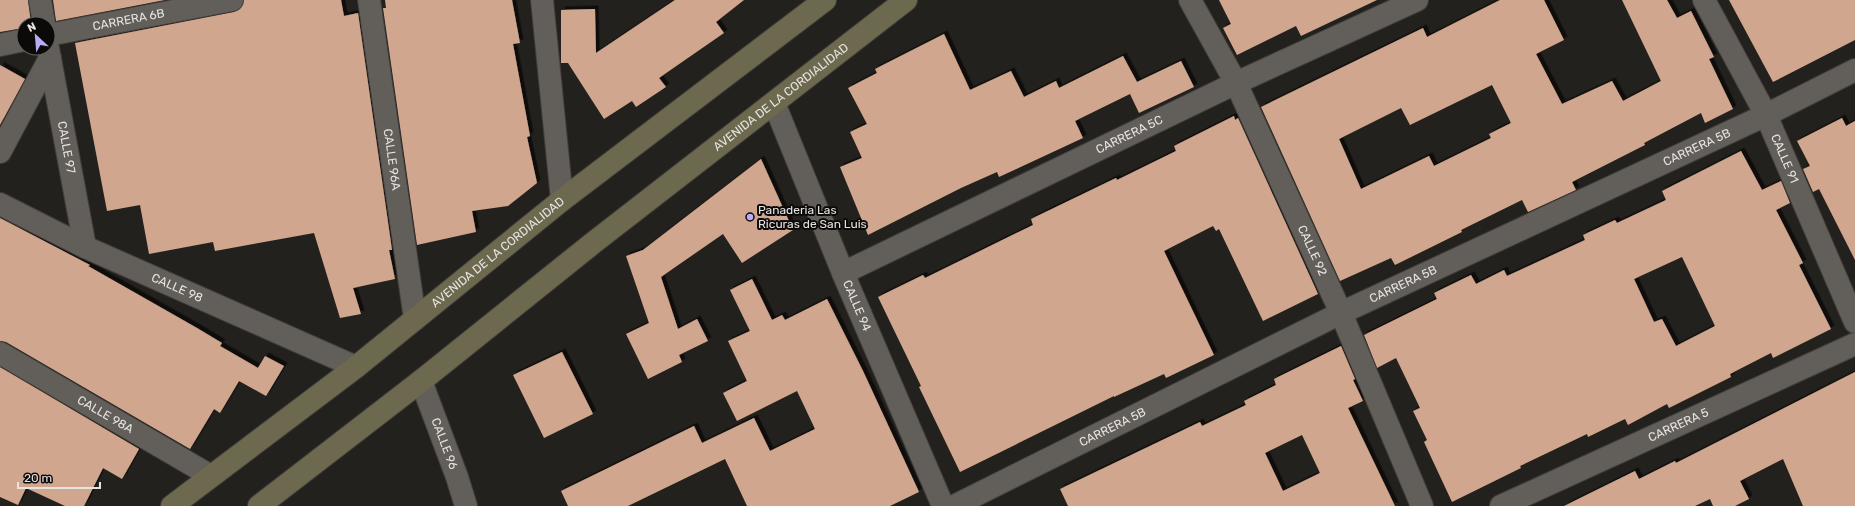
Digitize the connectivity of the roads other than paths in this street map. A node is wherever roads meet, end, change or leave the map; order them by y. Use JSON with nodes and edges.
{"nodes":[{"id":1,"x":40,"y":0,"type":"edge"},
{"id":2,"x":232,"y":0,"type":"edge"},
{"id":3,"x":369,"y":0,"type":"edge"},
{"id":4,"x":542,"y":0,"type":"edge"},
{"id":5,"x":825,"y":0,"type":"edge"},
{"id":6,"x":906,"y":0,"type":"edge"},
{"id":7,"x":1190,"y":0,"type":"edge"},
{"id":8,"x":1417,"y":0,"type":"edge"},
{"id":9,"x":1704,"y":0,"type":"edge"},
{"id":10,"x":43,"y":16,"type":"edge"},
{"id":11,"x":56,"y":33,"type":"edge"},
{"id":12,"x":16,"y":41,"type":"edge"},
{"id":13,"x":0,"y":44,"type":"edge"},
{"id":14,"x":48,"y":56,"type":"edge"},
{"id":15,"x":50,"y":56,"type":"edge"},
{"id":16,"x":1855,"y":70,"type":"edge"},
{"id":17,"x":1236,"y":83,"type":"junction"},
{"id":18,"x":774,"y":103,"type":"junction"},
{"id":19,"x":1766,"y":115,"type":"junction"},
{"id":20,"x":0,"y":152,"type":"edge"},
{"id":21,"x":562,"y":200,"type":"junction"},
{"id":22,"x":0,"y":204,"type":"edge"},
{"id":23,"x":85,"y":247,"type":"junction"},
{"id":24,"x":843,"y":273,"type":"junction"},
{"id":25,"x":1341,"y":313,"type":"junction"},
{"id":26,"x":415,"y":319,"type":"junction"},
{"id":27,"x":1855,"y":322,"type":"edge"},
{"id":28,"x":1855,"y":344,"type":"edge"},
{"id":29,"x":0,"y":353,"type":"edge"},
{"id":30,"x":356,"y":367,"type":"junction"},
{"id":31,"x":421,"y":382,"type":"junction"},
{"id":32,"x":211,"y":476,"type":"junction"},
{"id":33,"x":172,"y":506,"type":"edge"},
{"id":34,"x":259,"y":506,"type":"edge"},
{"id":35,"x":466,"y":506,"type":"edge"},
{"id":36,"x":943,"y":506,"type":"edge"},
{"id":37,"x":954,"y":506,"type":"edge"},
{"id":38,"x":1422,"y":506,"type":"edge"},
{"id":39,"x":1501,"y":506,"type":"edge"}],
"edges":[{"from":1,"to":10,"type":"street"},
{"from":2,"to":11,"type":"street","name":"CARRERA 6B"},
{"from":3,"to":26,"type":"street","name":"CALLE 96A"},
{"from":4,"to":21,"type":"street"},
{"from":5,"to":21,"type":"main road","name":"AVENIDA DE LA CORDIALIDAD"},
{"from":6,"to":18,"type":"main road","name":"AVENIDA DE LA CORDIALIDAD"},
{"from":7,"to":17,"type":"street","name":"CALLE 92"},
{"from":8,"to":17,"type":"street","name":"CARRERA 5C"},
{"from":9,"to":19,"type":"street","name":"CALLE 91"},
{"from":12,"to":13,"type":"street"},
{"from":14,"to":20,"type":"street"},
{"from":15,"to":23,"type":"street","name":"CALLE 97"},
{"from":16,"to":19,"type":"street","name":"CARRERA 5B"},
{"from":17,"to":24,"type":"street","name":"CARRERA 5C"},
{"from":17,"to":25,"type":"street","name":"CALLE 92"},
{"from":18,"to":24,"type":"street","name":"CALLE 94"},
{"from":18,"to":31,"type":"main road","name":"AVENIDA DE LA CORDIALIDAD"},
{"from":19,"to":25,"type":"street","name":"CARRERA 5B"},
{"from":19,"to":27,"type":"street","name":"CALLE 91"},
{"from":21,"to":26,"type":"main road","name":"AVENIDA DE LA CORDIALIDAD"},
{"from":22,"to":23,"type":"street","name":"CALLE 98"},
{"from":23,"to":30,"type":"street","name":"CALLE 98"},
{"from":24,"to":36,"type":"street","name":"CALLE 94"},
{"from":25,"to":37,"type":"street","name":"CARRERA 5B"},
{"from":25,"to":38,"type":"street","name":"CALLE 92"},
{"from":26,"to":30,"type":"main road","name":"AVENIDA DE LA CORDIALIDAD"},
{"from":28,"to":39,"type":"street","name":"CARRERA 5"},
{"from":29,"to":32,"type":"street","name":"CALLE 98A"},
{"from":30,"to":32,"type":"main road","name":"AVENIDA DE LA CORDIALIDAD"},
{"from":31,"to":34,"type":"main road","name":"AVENIDA DE LA CORDIALIDAD"},
{"from":31,"to":35,"type":"street","name":"CALLE 96"},
{"from":32,"to":33,"type":"main road","name":"AVENIDA DE LA CORDIALIDAD"}]}
